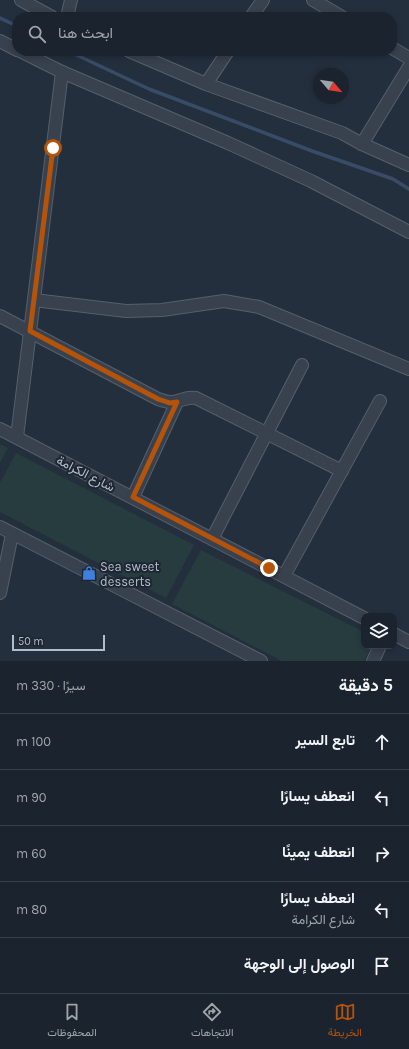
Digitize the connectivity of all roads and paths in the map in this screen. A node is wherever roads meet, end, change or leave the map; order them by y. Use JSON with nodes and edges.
{"nodes":[{"id":1,"x":21,"y":0,"type":"edge"},
{"id":2,"x":71,"y":0,"type":"edge"},
{"id":3,"x":263,"y":0,"type":"edge"},
{"id":4,"x":314,"y":0,"type":"edge"},
{"id":5,"x":43,"y":12,"type":"edge"},
{"id":6,"x":68,"y":12,"type":"edge"},
{"id":7,"x":255,"y":12,"type":"edge"},
{"id":8,"x":334,"y":12,"type":"edge"},
{"id":9,"x":0,"y":41,"type":"edge"},
{"id":10,"x":12,"y":47,"type":"edge"},
{"id":11,"x":397,"y":51,"type":"edge"},
{"id":12,"x":30,"y":56,"type":"edge"},
{"id":13,"x":141,"y":56,"type":"edge"},
{"id":14,"x":225,"y":56,"type":"edge"},
{"id":15,"x":409,"y":58,"type":"edge"},
{"id":16,"x":409,"y":67,"type":"edge"},
{"id":17,"x":62,"y":72,"type":"junction"},
{"id":18,"x":206,"y":84,"type":"junction"},
{"id":19,"x":362,"y":144,"type":"junction"},
{"id":20,"x":409,"y":165,"type":"edge"},
{"id":21,"x":409,"y":232,"type":"edge"},
{"id":22,"x":34,"y":300,"type":"junction"},
{"id":23,"x":0,"y":316,"type":"edge"},
{"id":24,"x":30,"y":331,"type":"junction"},
{"id":25,"x":302,"y":365,"type":"dead end"},
{"id":26,"x":409,"y":369,"type":"edge"},
{"id":27,"x":380,"y":401,"type":"dead end"},
{"id":28,"x":177,"y":402,"type":"junction"},
{"id":29,"x":0,"y":429,"type":"edge"},
{"id":30,"x":267,"y":434,"type":"junction"},
{"id":31,"x":17,"y":437,"type":"junction"},
{"id":32,"x":342,"y":471,"type":"junction"},
{"id":33,"x":133,"y":497,"type":"junction"},
{"id":34,"x":0,"y":527,"type":"edge"},
{"id":35,"x":12,"y":534,"type":"junction"},
{"id":36,"x":212,"y":539,"type":"junction"},
{"id":37,"x":284,"y":576,"type":"junction"},
{"id":38,"x":0,"y":593,"type":"edge"},
{"id":39,"x":361,"y":616,"type":"edge"},
{"id":40,"x":397,"y":636,"type":"edge"},
{"id":41,"x":409,"y":642,"type":"edge"},
{"id":42,"x":379,"y":649,"type":"edge"},
{"id":43,"x":261,"y":661,"type":"edge"},
{"id":44,"x":373,"y":661,"type":"edge"}],
"edges":[{"from":1,"to":5,"type":"street"},
{"from":2,"to":6,"type":"street"},
{"from":3,"to":7,"type":"street"},
{"from":4,"to":8,"type":"street"},
{"from":9,"to":10,"type":"street"},
{"from":11,"to":15,"type":"street"},
{"from":12,"to":17,"type":"street"},
{"from":13,"to":18,"type":"street"},
{"from":14,"to":18,"type":"street"},
{"from":16,"to":19,"type":"street"},
{"from":17,"to":21,"type":"street"},
{"from":17,"to":22,"type":"street"},
{"from":18,"to":19,"type":"street"},
{"from":19,"to":20,"type":"street"},
{"from":22,"to":24,"type":"street"},
{"from":22,"to":26,"type":"street"},
{"from":23,"to":24,"type":"street"},
{"from":24,"to":28,"type":"street"},
{"from":24,"to":31,"type":"street"},
{"from":25,"to":30,"type":"street"},
{"from":27,"to":32,"type":"street"},
{"from":28,"to":30,"type":"street"},
{"from":28,"to":33,"type":"street"},
{"from":29,"to":31,"type":"street","name":"شارع الكرامة"},
{"from":30,"to":32,"type":"street"},
{"from":30,"to":36,"type":"street"},
{"from":31,"to":33,"type":"street","name":"شارع الكرامة"},
{"from":32,"to":37,"type":"street"},
{"from":33,"to":36,"type":"street","name":"شارع الكرامة"},
{"from":34,"to":35,"type":"street"},
{"from":35,"to":38,"type":"street"},
{"from":35,"to":43,"type":"street"},
{"from":36,"to":37,"type":"street","name":"شارع الكرامة"},
{"from":37,"to":39,"type":"street","name":"شارع الكرامة"},
{"from":40,"to":41,"type":"street"},
{"from":42,"to":44,"type":"street"}]}
